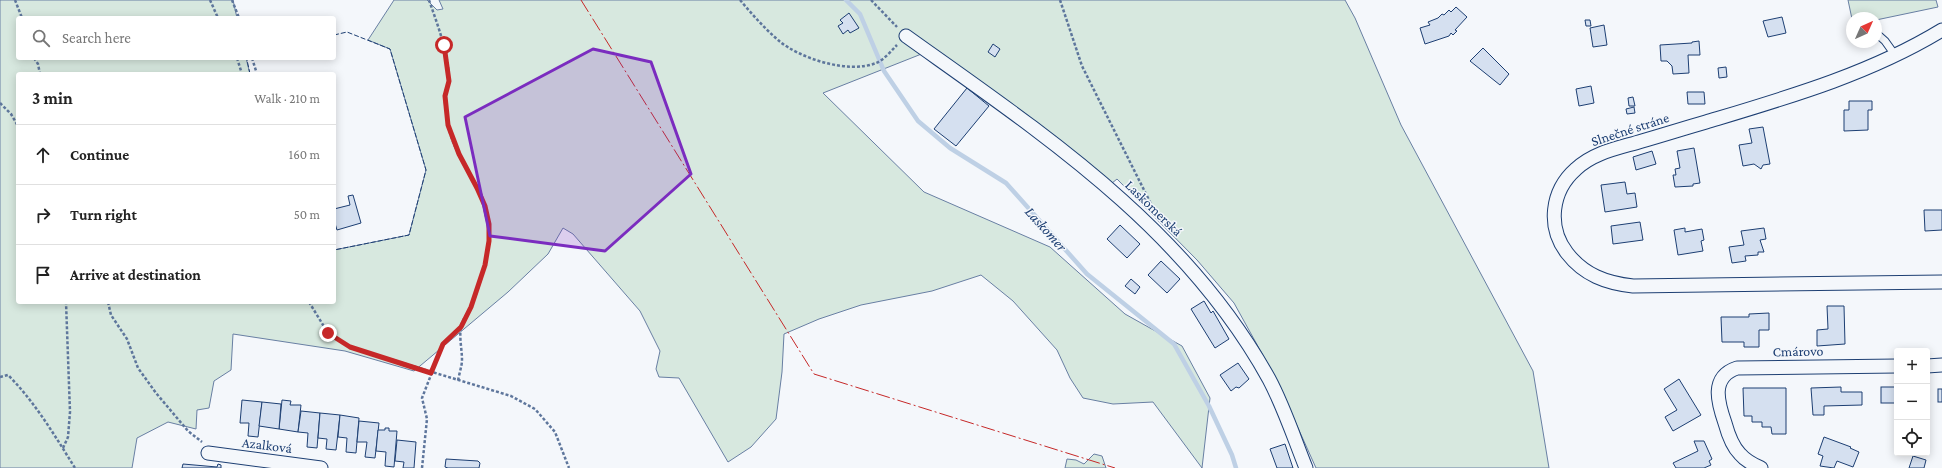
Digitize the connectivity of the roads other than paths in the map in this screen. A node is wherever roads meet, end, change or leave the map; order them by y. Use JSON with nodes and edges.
{"nodes":[{"id":1,"x":1942,"y":30,"type":"edge"},
{"id":2,"x":906,"y":36,"type":"road end"},
{"id":3,"x":1882,"y":38,"type":"edge"},
{"id":4,"x":1895,"y":55,"type":"junction"},
{"id":5,"x":1942,"y":282,"type":"edge"},
{"id":6,"x":1942,"y":365,"type":"edge"},
{"id":7,"x":1894,"y":366,"type":"edge"},
{"id":8,"x":1930,"y":366,"type":"edge"},
{"id":9,"x":208,"y":453,"type":"road end"},
{"id":10,"x":321,"y":468,"type":"edge"},
{"id":11,"x":1306,"y":468,"type":"edge"},
{"id":12,"x":1761,"y":468,"type":"edge"}],
"edges":[{"from":1,"to":4,"type":"street","name":"Slnečné stráne"},
{"from":2,"to":11,"type":"street","name":"Laskomerská"},
{"from":3,"to":4,"type":"lane"},
{"from":4,"to":5,"type":"street","name":"Slnečné stráne"},
{"from":6,"to":8,"type":"street"},
{"from":7,"to":12,"type":"street","name":"Cmárovo"},
{"from":9,"to":10,"type":"street","name":"Azalková"}]}
